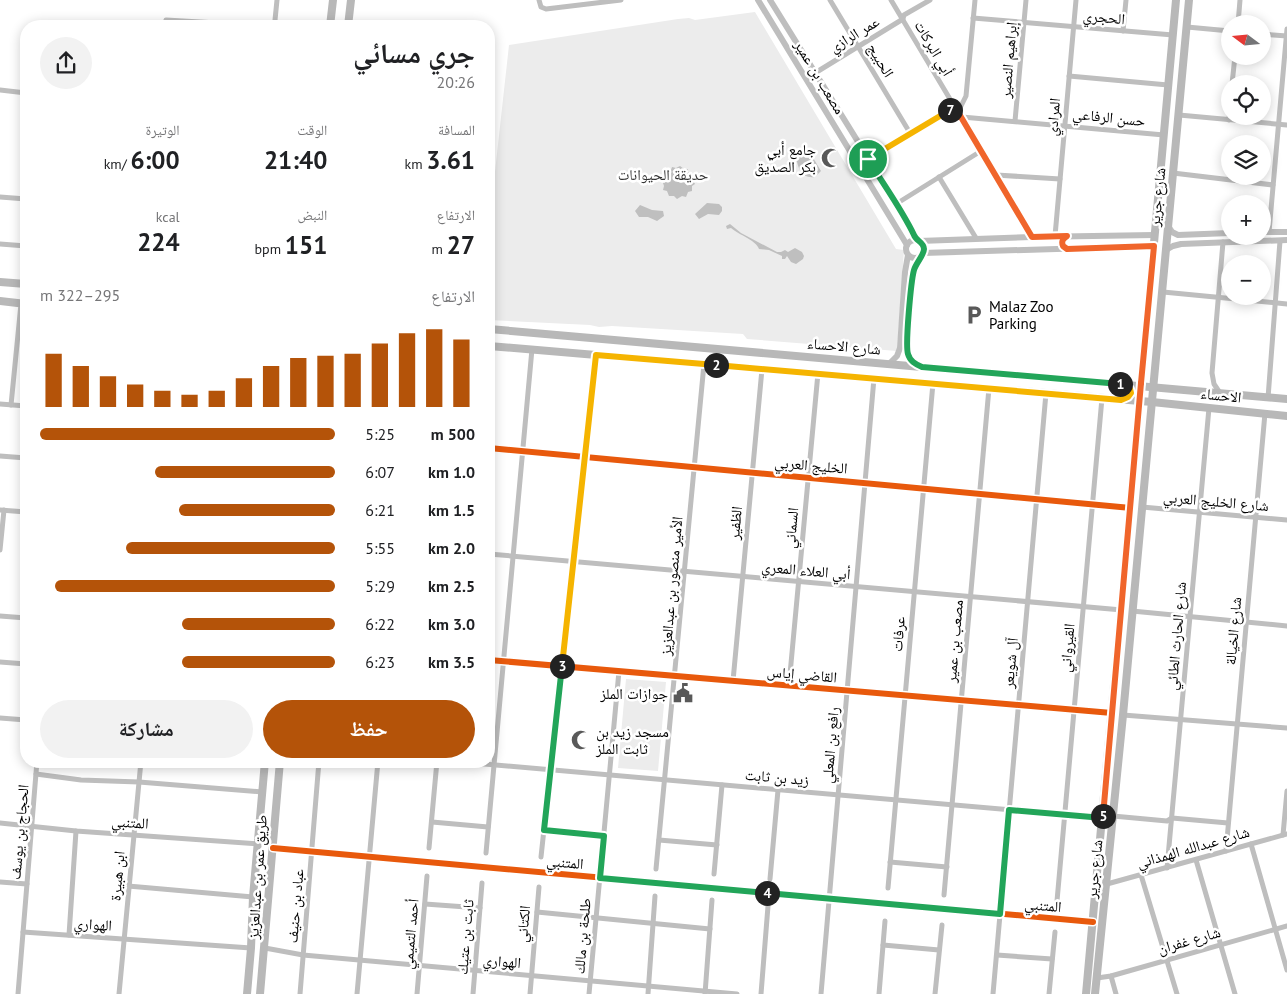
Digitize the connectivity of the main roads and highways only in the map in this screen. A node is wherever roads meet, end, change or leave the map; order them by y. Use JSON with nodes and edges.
{"nodes":[{"id":1,"x":333,"y":0,"type":"edge"},
{"id":2,"x":351,"y":0,"type":"edge"},
{"id":3,"x":1176,"y":0,"type":"edge"},
{"id":4,"x":1190,"y":0,"type":"edge"},
{"id":5,"x":331,"y":20,"type":"edge"},
{"id":6,"x":349,"y":20,"type":"edge"},
{"id":7,"x":0,"y":282,"type":"edge"},
{"id":8,"x":20,"y":284,"type":"edge"},
{"id":9,"x":0,"y":301,"type":"edge"},
{"id":10,"x":20,"y":304,"type":"edge"},
{"id":11,"x":495,"y":330,"type":"edge"},
{"id":12,"x":495,"y":346,"type":"edge"},
{"id":13,"x":1142,"y":372,"type":"junction"},
{"id":14,"x":1155,"y":373,"type":"junction"},
{"id":15,"x":1122,"y":385,"type":"junction"},
{"id":16,"x":1141,"y":386,"type":"junction"},
{"id":17,"x":1154,"y":387,"type":"junction"},
{"id":18,"x":1172,"y":388,"type":"junction"},
{"id":19,"x":1287,"y":399,"type":"edge"},
{"id":20,"x":1121,"y":400,"type":"junction"},
{"id":21,"x":1140,"y":401,"type":"junction"},
{"id":22,"x":1152,"y":402,"type":"junction"},
{"id":23,"x":1170,"y":404,"type":"junction"},
{"id":24,"x":1139,"y":416,"type":"junction"},
{"id":25,"x":1287,"y":416,"type":"edge"},
{"id":26,"x":1151,"y":418,"type":"junction"},
{"id":27,"x":264,"y":768,"type":"edge"},
{"id":28,"x":279,"y":768,"type":"edge"},
{"id":29,"x":247,"y":994,"type":"edge"},
{"id":30,"x":260,"y":994,"type":"edge"},
{"id":31,"x":1086,"y":994,"type":"edge"},
{"id":32,"x":1096,"y":994,"type":"edge"}],
"edges":[{"from":1,"to":5,"type":"main road"},
{"from":2,"to":6,"type":"main road"},
{"from":3,"to":13,"type":"main road","name":"شارع جرير"},
{"from":4,"to":14,"type":"main road","name":"شارع جرير"},
{"from":7,"to":8,"type":"main road"},
{"from":9,"to":10,"type":"main road"},
{"from":11,"to":15,"type":"main road","name":"شارع الاحساء"},
{"from":12,"to":20,"type":"main road","name":"شارع الاحساء"},
{"from":13,"to":14,"type":"main road"},
{"from":13,"to":16,"type":"main road","name":"شارع جرير"},
{"from":14,"to":17,"type":"main road","name":"شارع جرير"},
{"from":15,"to":16,"type":"main road","name":"شارع الاحساء"},
{"from":15,"to":20,"type":"main road"},
{"from":16,"to":17,"type":"main road","name":"شارع الاحساء"},
{"from":16,"to":21,"type":"main road","name":"شارع جرير"},
{"from":17,"to":18,"type":"main road","name":"شارع الاحساء"},
{"from":17,"to":22,"type":"main road","name":"شارع جرير"},
{"from":18,"to":19,"type":"main road","name":"شارع الاحساء"},
{"from":18,"to":23,"type":"main road"},
{"from":20,"to":21,"type":"main road","name":"شارع الاحساء"},
{"from":21,"to":22,"type":"main road","name":"شارع الاحساء"},
{"from":21,"to":24,"type":"main road","name":"شارع جرير"},
{"from":22,"to":23,"type":"main road","name":"الاحساء"},
{"from":22,"to":26,"type":"main road","name":"شارع جرير"},
{"from":23,"to":25,"type":"main road","name":"الاحساء"},
{"from":24,"to":26,"type":"main road"},
{"from":24,"to":31,"type":"main road","name":"شارع جرير"},
{"from":26,"to":32,"type":"main road","name":"شارع جرير"},
{"from":27,"to":29,"type":"main road","name":"طريق عمر بن عبدالعزيز"},
{"from":28,"to":30,"type":"main road","name":"طريق عمر بن عبدالعزيز"}]}
